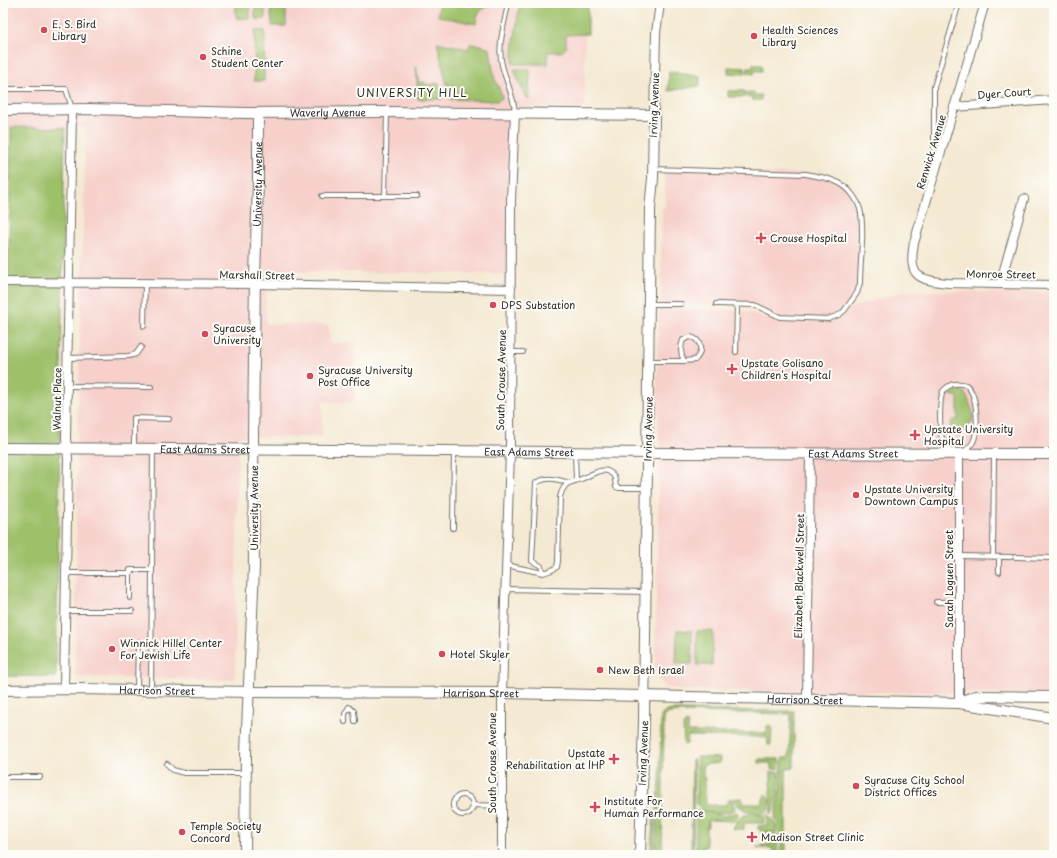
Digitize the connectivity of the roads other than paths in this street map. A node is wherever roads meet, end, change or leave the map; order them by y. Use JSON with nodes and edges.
{"nodes":[{"id":1,"x":508,"y":3,"type":"edge"},
{"id":2,"x":660,"y":3,"type":"edge"},
{"id":3,"x":959,"y":3,"type":"edge"},
{"id":4,"x":985,"y":3,"type":"edge"},
{"id":5,"x":3,"y":100,"type":"edge"},
{"id":6,"x":1054,"y":100,"type":"edge"},
{"id":7,"x":954,"y":107,"type":"junction"},
{"id":8,"x":3,"y":110,"type":"edge"},
{"id":9,"x":72,"y":110,"type":"junction"},
{"id":10,"x":258,"y":112,"type":"junction"},
{"id":11,"x":387,"y":112,"type":"junction"},
{"id":12,"x":515,"y":113,"type":"junction"},
{"id":13,"x":654,"y":115,"type":"junction"},
{"id":14,"x":653,"y":170,"type":"junction"},
{"id":15,"x":934,"y":172,"type":"junction"},
{"id":16,"x":322,"y":196,"type":"dead end"},
{"id":17,"x":386,"y":196,"type":"junction"},
{"id":18,"x":417,"y":196,"type":"dead end"},
{"id":19,"x":1024,"y":199,"type":"dead end"},
{"id":20,"x":3,"y":282,"type":"edge"},
{"id":21,"x":68,"y":283,"type":"junction"},
{"id":22,"x":145,"y":283,"type":"junction"},
{"id":23,"x":948,"y":283,"type":"joint"},
{"id":24,"x":255,"y":284,"type":"junction"},
{"id":25,"x":1000,"y":284,"type":"junction"},
{"id":26,"x":1054,"y":285,"type":"edge"},
{"id":27,"x":511,"y":289,"type":"junction"},
{"id":28,"x":649,"y":304,"type":"junction"},
{"id":29,"x":681,"y":304,"type":"dead end"},
{"id":30,"x":716,"y":304,"type":"dead end"},
{"id":31,"x":737,"y":304,"type":"junction"},
{"id":32,"x":144,"y":326,"type":"dead end"},
{"id":33,"x":140,"y":347,"type":"dead end"},
{"id":34,"x":511,"y":352,"type":"junction"},
{"id":35,"x":523,"y":352,"type":"dead end"},
{"id":36,"x":736,"y":352,"type":"dead end"},
{"id":37,"x":67,"y":358,"type":"junction"},
{"id":38,"x":649,"y":360,"type":"junction"},
{"id":39,"x":684,"y":361,"type":"junction"},
{"id":40,"x":67,"y":386,"type":"junction"},
{"id":41,"x":151,"y":387,"type":"dead end"},
{"id":42,"x":168,"y":419,"type":"dead end"},
{"id":43,"x":3,"y":448,"type":"edge"},
{"id":44,"x":67,"y":448,"type":"junction"},
{"id":45,"x":134,"y":448,"type":"junction"},
{"id":46,"x":152,"y":448,"type":"junction"},
{"id":47,"x":254,"y":449,"type":"junction"},
{"id":48,"x":454,"y":451,"type":"junction"},
{"id":49,"x":510,"y":452,"type":"junction"},
{"id":50,"x":575,"y":452,"type":"junction"},
{"id":51,"x":648,"y":453,"type":"junction"},
{"id":52,"x":810,"y":453,"type":"junction"},
{"id":53,"x":1054,"y":454,"type":"edge"},
{"id":54,"x":960,"y":455,"type":"junction"},
{"id":55,"x":994,"y":455,"type":"junction"},
{"id":56,"x":576,"y":481,"type":"junction"},
{"id":57,"x":569,"y":483,"type":"junction"},
{"id":58,"x":648,"y":488,"type":"junction"},
{"id":59,"x":452,"y":528,"type":"dead end"},
{"id":60,"x":960,"y":556,"type":"junction"},
{"id":61,"x":993,"y":557,"type":"junction"},
{"id":62,"x":999,"y":557,"type":"junction"},
{"id":63,"x":1054,"y":558,"type":"edge"},
{"id":64,"x":506,"y":565,"type":"junction"},
{"id":65,"x":152,"y":570,"type":"junction"},
{"id":66,"x":999,"y":572,"type":"dead end"},
{"id":67,"x":66,"y":573,"type":"junction"},
{"id":68,"x":130,"y":573,"type":"junction"},
{"id":69,"x":543,"y":573,"type":"junction"},
{"id":70,"x":505,"y":590,"type":"junction"},
{"id":71,"x":646,"y":592,"type":"junction"},
{"id":72,"x":130,"y":598,"type":"dead end"},
{"id":73,"x":936,"y":602,"type":"dead end"},
{"id":74,"x":959,"y":602,"type":"junction"},
{"id":75,"x":65,"y":611,"type":"junction"},
{"id":76,"x":132,"y":611,"type":"dead end"},
{"id":77,"x":138,"y":642,"type":"dead end"},
{"id":78,"x":3,"y":690,"type":"edge"},
{"id":79,"x":64,"y":690,"type":"junction"},
{"id":80,"x":137,"y":690,"type":"junction"},
{"id":81,"x":151,"y":690,"type":"junction"},
{"id":82,"x":250,"y":692,"type":"junction"},
{"id":83,"x":502,"y":693,"type":"junction"},
{"id":84,"x":644,"y":696,"type":"junction"},
{"id":85,"x":1054,"y":697,"type":"edge"},
{"id":86,"x":807,"y":699,"type":"junction"},
{"id":87,"x":959,"y":703,"type":"junction"},
{"id":88,"x":1054,"y":718,"type":"edge"},
{"id":89,"x":355,"y":721,"type":"dead end"},
{"id":90,"x":345,"y":722,"type":"dead end"},
{"id":91,"x":167,"y":764,"type":"dead end"},
{"id":92,"x":246,"y":773,"type":"junction"},
{"id":93,"x":3,"y":777,"type":"edge"},
{"id":94,"x":40,"y":777,"type":"dead end"},
{"id":95,"x":473,"y":805,"type":"junction"},
{"id":96,"x":502,"y":806,"type":"junction"},
{"id":97,"x":245,"y":855,"type":"edge"},
{"id":98,"x":502,"y":855,"type":"edge"},
{"id":99,"x":640,"y":855,"type":"edge"}],
"edges":[{"from":1,"to":12,"type":"lane","name":"South Crouse Avenue"},
{"from":2,"to":13,"type":"street","name":"Irving Avenue"},
{"from":3,"to":15,"type":"lane"},
{"from":4,"to":7,"type":"street","name":"Renwick Avenue"},
{"from":5,"to":9,"type":"lane"},
{"from":6,"to":7,"type":"street","name":"Dyer Court"},
{"from":7,"to":15,"type":"street","name":"Renwick Avenue"},
{"from":8,"to":9,"type":"street","name":"Waverly Avenue"},
{"from":9,"to":10,"type":"street","name":"Waverly Avenue"},
{"from":9,"to":21,"type":"street","name":"Walnut Place"},
{"from":10,"to":11,"type":"street","name":"Waverly Avenue"},
{"from":10,"to":24,"type":"street","name":"University Avenue"},
{"from":11,"to":12,"type":"street","name":"Waverly Avenue"},
{"from":11,"to":17,"type":"lane"},
{"from":12,"to":13,"type":"street","name":"Waverly Avenue"},
{"from":12,"to":27,"type":"street","name":"South Crouse Avenue"},
{"from":13,"to":14,"type":"street","name":"Irving Avenue"},
{"from":14,"to":28,"type":"street","name":"Irving Avenue"},
{"from":14,"to":31,"type":"lane"},
{"from":15,"to":23,"type":"street","name":"Renwick Avenue"},
{"from":16,"to":17,"type":"lane"},
{"from":17,"to":18,"type":"lane"},
{"from":19,"to":25,"type":"street"},
{"from":20,"to":21,"type":"street","name":"Marshall Street"},
{"from":21,"to":22,"type":"street","name":"Marshall Street"},
{"from":21,"to":37,"type":"street","name":"Walnut Place"},
{"from":22,"to":24,"type":"street","name":"Marshall Street"},
{"from":22,"to":32,"type":"lane"},
{"from":23,"to":25,"type":"street","name":"Monroe Street"},
{"from":24,"to":27,"type":"street","name":"Marshall Street"},
{"from":24,"to":47,"type":"street","name":"University Avenue"},
{"from":25,"to":26,"type":"street","name":"Monroe Street"},
{"from":27,"to":34,"type":"street","name":"South Crouse Avenue"},
{"from":28,"to":29,"type":"lane"},
{"from":28,"to":38,"type":"street","name":"Irving Avenue"},
{"from":30,"to":31,"type":"lane"},
{"from":31,"to":36,"type":"lane"},
{"from":33,"to":37,"type":"lane"},
{"from":34,"to":35,"type":"lane"},
{"from":34,"to":49,"type":"street","name":"South Crouse Avenue"},
{"from":37,"to":40,"type":"street","name":"Walnut Place"},
{"from":38,"to":39,"type":"lane"},
{"from":38,"to":51,"type":"street","name":"Irving Avenue"},
{"from":39,"to":39,"type":"lane"},
{"from":40,"to":41,"type":"lane"},
{"from":40,"to":44,"type":"street","name":"Walnut Place"},
{"from":42,"to":45,"type":"lane"},
{"from":43,"to":44,"type":"street","name":"East Adams Street"},
{"from":44,"to":45,"type":"street","name":"East Adams Street"},
{"from":44,"to":67,"type":"street","name":"Walnut Place"},
{"from":45,"to":46,"type":"street","name":"East Adams Street"},
{"from":46,"to":47,"type":"street","name":"East Adams Street"},
{"from":46,"to":65,"type":"lane"},
{"from":47,"to":48,"type":"street","name":"East Adams Street"},
{"from":47,"to":82,"type":"street","name":"University Avenue"},
{"from":48,"to":49,"type":"street","name":"East Adams Street"},
{"from":48,"to":59,"type":"lane"},
{"from":49,"to":50,"type":"street","name":"East Adams Street"},
{"from":49,"to":64,"type":"street","name":"South Crouse Avenue"},
{"from":50,"to":51,"type":"street","name":"East Adams Street"},
{"from":50,"to":56,"type":"lane"},
{"from":51,"to":52,"type":"street","name":"East Adams Street"},
{"from":51,"to":58,"type":"street","name":"Irving Avenue"},
{"from":52,"to":54,"type":"street","name":"East Adams Street"},
{"from":52,"to":86,"type":"street","name":"Elizabeth Blackwell Street"},
{"from":53,"to":55,"type":"street","name":"East Adams Street"},
{"from":54,"to":54,"type":"lane"},
{"from":54,"to":55,"type":"street","name":"East Adams Street"},
{"from":54,"to":60,"type":"street","name":"Sarah Loguen Street"},
{"from":55,"to":61,"type":"lane"},
{"from":56,"to":57,"type":"lane"},
{"from":56,"to":58,"type":"lane"},
{"from":57,"to":69,"type":"lane"},
{"from":57,"to":69,"type":"lane"},
{"from":58,"to":71,"type":"street","name":"Irving Avenue"},
{"from":60,"to":61,"type":"lane"},
{"from":60,"to":74,"type":"street","name":"Sarah Loguen Street"},
{"from":61,"to":62,"type":"lane"},
{"from":62,"to":63,"type":"lane"},
{"from":62,"to":66,"type":"lane"},
{"from":64,"to":69,"type":"lane"},
{"from":64,"to":70,"type":"street","name":"South Crouse Avenue"},
{"from":65,"to":68,"type":"lane"},
{"from":65,"to":81,"type":"lane"},
{"from":67,"to":68,"type":"lane"},
{"from":67,"to":75,"type":"street","name":"Walnut Place"},
{"from":68,"to":72,"type":"lane"},
{"from":70,"to":71,"type":"lane"},
{"from":70,"to":83,"type":"street","name":"South Crouse Avenue"},
{"from":71,"to":84,"type":"street","name":"Irving Avenue"},
{"from":73,"to":74,"type":"lane"},
{"from":74,"to":87,"type":"street","name":"Sarah Loguen Street"},
{"from":75,"to":76,"type":"lane"},
{"from":75,"to":79,"type":"street","name":"Walnut Place"},
{"from":77,"to":80,"type":"lane"},
{"from":78,"to":79,"type":"street","name":"Harrison Street"},
{"from":79,"to":80,"type":"street","name":"Harrison Street"},
{"from":80,"to":81,"type":"street","name":"Harrison Street"},
{"from":81,"to":82,"type":"street","name":"Harrison Street"},
{"from":82,"to":83,"type":"street","name":"Harrison Street"},
{"from":82,"to":92,"type":"street","name":"University Avenue"},
{"from":83,"to":84,"type":"street","name":"Harrison Street"},
{"from":83,"to":96,"type":"street","name":"South Crouse Avenue"},
{"from":84,"to":86,"type":"street","name":"Harrison Street"},
{"from":84,"to":99,"type":"street","name":"Irving Avenue"},
{"from":85,"to":87,"type":"street","name":"Harrison Street"},
{"from":86,"to":87,"type":"street","name":"Harrison Street"},
{"from":87,"to":88,"type":"street","name":"Harrison Street"},
{"from":89,"to":90,"type":"lane"},
{"from":91,"to":92,"type":"lane"},
{"from":92,"to":97,"type":"street","name":"University Avenue"},
{"from":93,"to":94,"type":"lane"},
{"from":95,"to":95,"type":"lane"},
{"from":95,"to":96,"type":"lane"},
{"from":96,"to":98,"type":"street","name":"South Crouse Avenue"}]}
